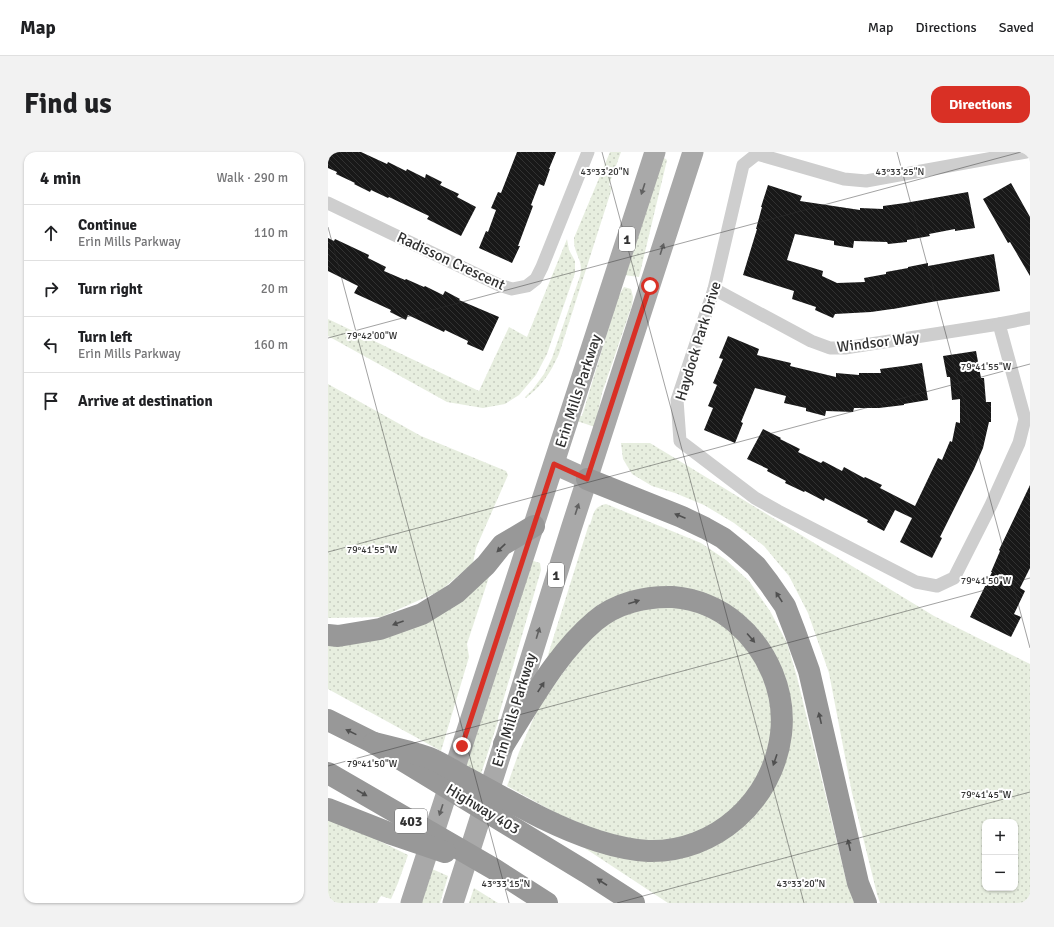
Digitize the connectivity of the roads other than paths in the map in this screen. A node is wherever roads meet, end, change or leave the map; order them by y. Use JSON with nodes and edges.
{"nodes":[{"id":1,"x":588,"y":152,"type":"edge"},
{"id":2,"x":655,"y":152,"type":"edge"},
{"id":3,"x":693,"y":152,"type":"edge"},
{"id":4,"x":1026,"y":152,"type":"edge"},
{"id":5,"x":328,"y":203,"type":"edge"},
{"id":6,"x":714,"y":290,"type":"junction"},
{"id":7,"x":1030,"y":318,"type":"edge"},
{"id":8,"x":999,"y":324,"type":"junction"},
{"id":9,"x":554,"y":464,"type":"junction"},
{"id":10,"x":587,"y":479,"type":"junction"},
{"id":11,"x":534,"y":526,"type":"junction"},
{"id":12,"x":328,"y":635,"type":"edge"},
{"id":13,"x":328,"y":720,"type":"edge"},
{"id":14,"x":374,"y":743,"type":"junction"},
{"id":15,"x":504,"y":744,"type":"junction"},
{"id":16,"x":328,"y":773,"type":"edge"},
{"id":17,"x":328,"y":809,"type":"edge"},
{"id":18,"x":494,"y":869,"type":"junction"},
{"id":19,"x":453,"y":900,"type":"edge"},
{"id":20,"x":411,"y":903,"type":"edge"},
{"id":21,"x":547,"y":903,"type":"edge"},
{"id":22,"x":634,"y":903,"type":"edge"},
{"id":23,"x":866,"y":903,"type":"edge"}],
"edges":[{"from":1,"to":5,"type":"street","name":"Radisson Crescent"},
{"from":2,"to":9,"type":"main road","name":"Erin Mills Parkway","number":"1","one_way":true},
{"from":10,"to":3,"type":"main road","name":"Erin Mills Parkway","number":"1","one_way":true},
{"from":4,"to":6,"type":"street","name":"Haydock Park Drive"},
{"from":6,"to":8,"type":"street","name":"Windsor Way"},
{"from":6,"to":8,"type":"street","name":"Haydock Park Drive"},
{"from":7,"to":8,"type":"street","name":"Windsor Way"},
{"from":9,"to":10,"type":"main road"},
{"from":9,"to":11,"type":"main road","name":"Erin Mills Parkway","number":"1"},
{"from":15,"to":10,"type":"main road","name":"Erin Mills Parkway","number":"1","one_way":true},
{"from":23,"to":10,"type":"highway","one_way":true},
{"from":11,"to":12,"type":"highway","one_way":true},
{"from":11,"to":20,"type":"main road","name":"Erin Mills Parkway","number":"1","one_way":true},
{"from":14,"to":13,"type":"highway","name":"Highway 403","one_way":true},
{"from":15,"to":14,"type":"highway","one_way":true},
{"from":22,"to":14,"type":"highway","name":"Highway 403","one_way":true},
{"from":15,"to":19,"type":"main road","name":"Erin Mills Parkway","number":"1"},
{"from":16,"to":18,"type":"highway","number":"403","one_way":true},
{"from":17,"to":18,"type":"highway"},
{"from":18,"to":21,"type":"highway","number":"403"}]}
